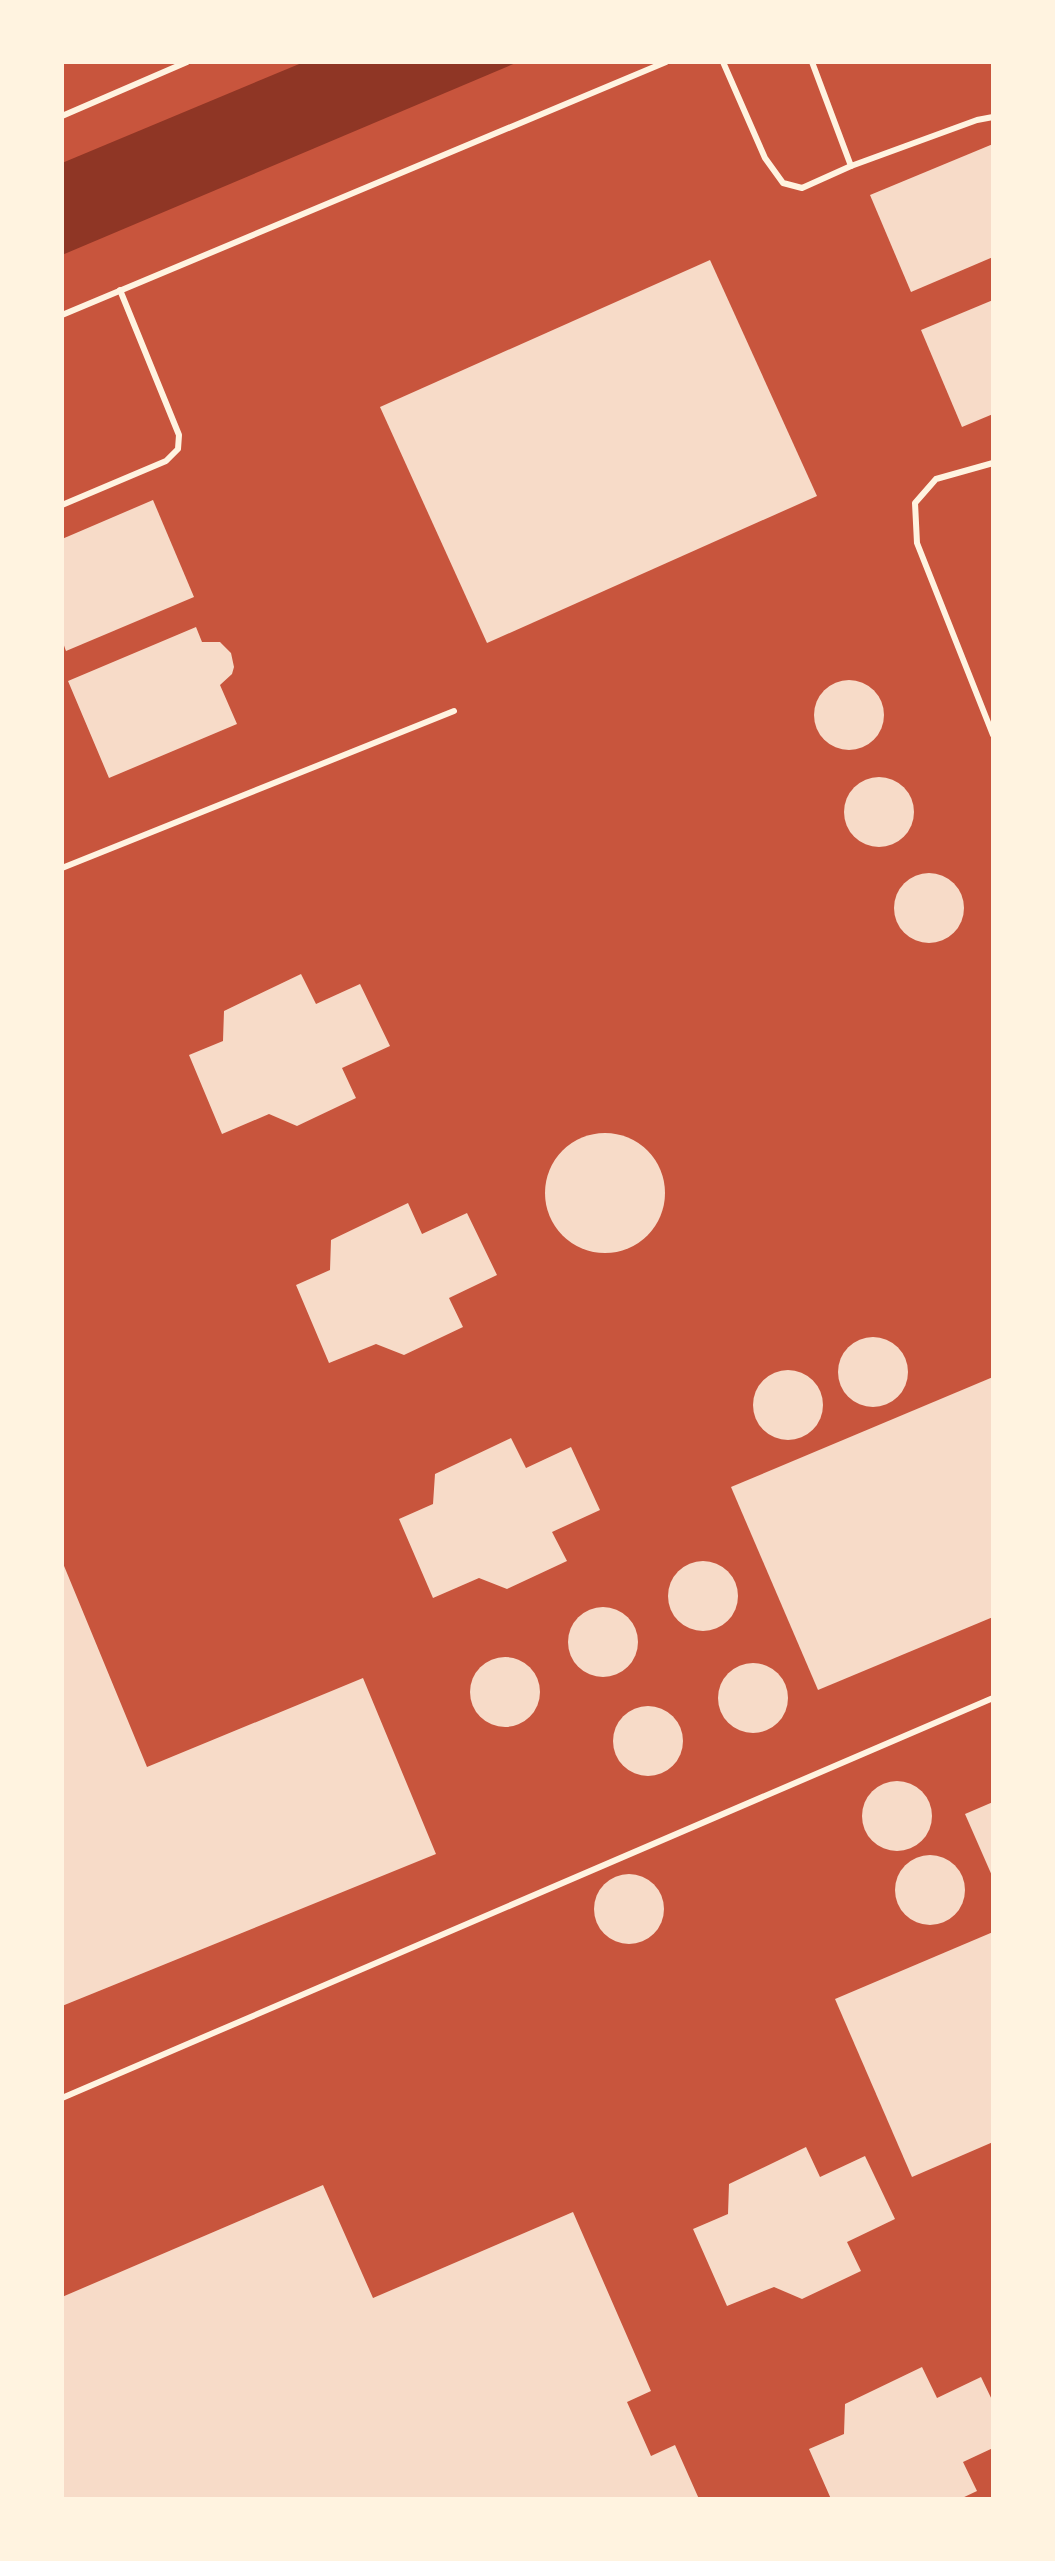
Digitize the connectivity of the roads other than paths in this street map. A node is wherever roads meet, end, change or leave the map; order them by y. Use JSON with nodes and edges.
{"nodes":[{"id":1,"x":187,"y":62,"type":"edge"},
{"id":2,"x":666,"y":62,"type":"edge"},
{"id":3,"x":723,"y":62,"type":"edge"},
{"id":4,"x":812,"y":62,"type":"edge"},
{"id":5,"x":62,"y":116,"type":"edge"},
{"id":6,"x":993,"y":117,"type":"edge"},
{"id":7,"x":851,"y":166,"type":"junction"},
{"id":8,"x":120,"y":290,"type":"junction"},
{"id":9,"x":62,"y":315,"type":"edge"},
{"id":10,"x":993,"y":463,"type":"edge"},
{"id":11,"x":62,"y":505,"type":"edge"},
{"id":12,"x":454,"y":711,"type":"dead end"},
{"id":13,"x":993,"y":735,"type":"edge"},
{"id":14,"x":62,"y":868,"type":"edge"},
{"id":15,"x":993,"y":1698,"type":"edge"},
{"id":16,"x":62,"y":2098,"type":"edge"}],
"edges":[{"from":1,"to":5,"type":"lane"},
{"from":2,"to":8,"type":"lane"},
{"from":3,"to":7,"type":"lane"},
{"from":4,"to":7,"type":"lane"},
{"from":6,"to":7,"type":"lane"},
{"from":8,"to":9,"type":"lane"},
{"from":8,"to":11,"type":"lane"},
{"from":10,"to":13,"type":"lane"},
{"from":12,"to":14,"type":"lane"},
{"from":15,"to":16,"type":"lane"}]}
